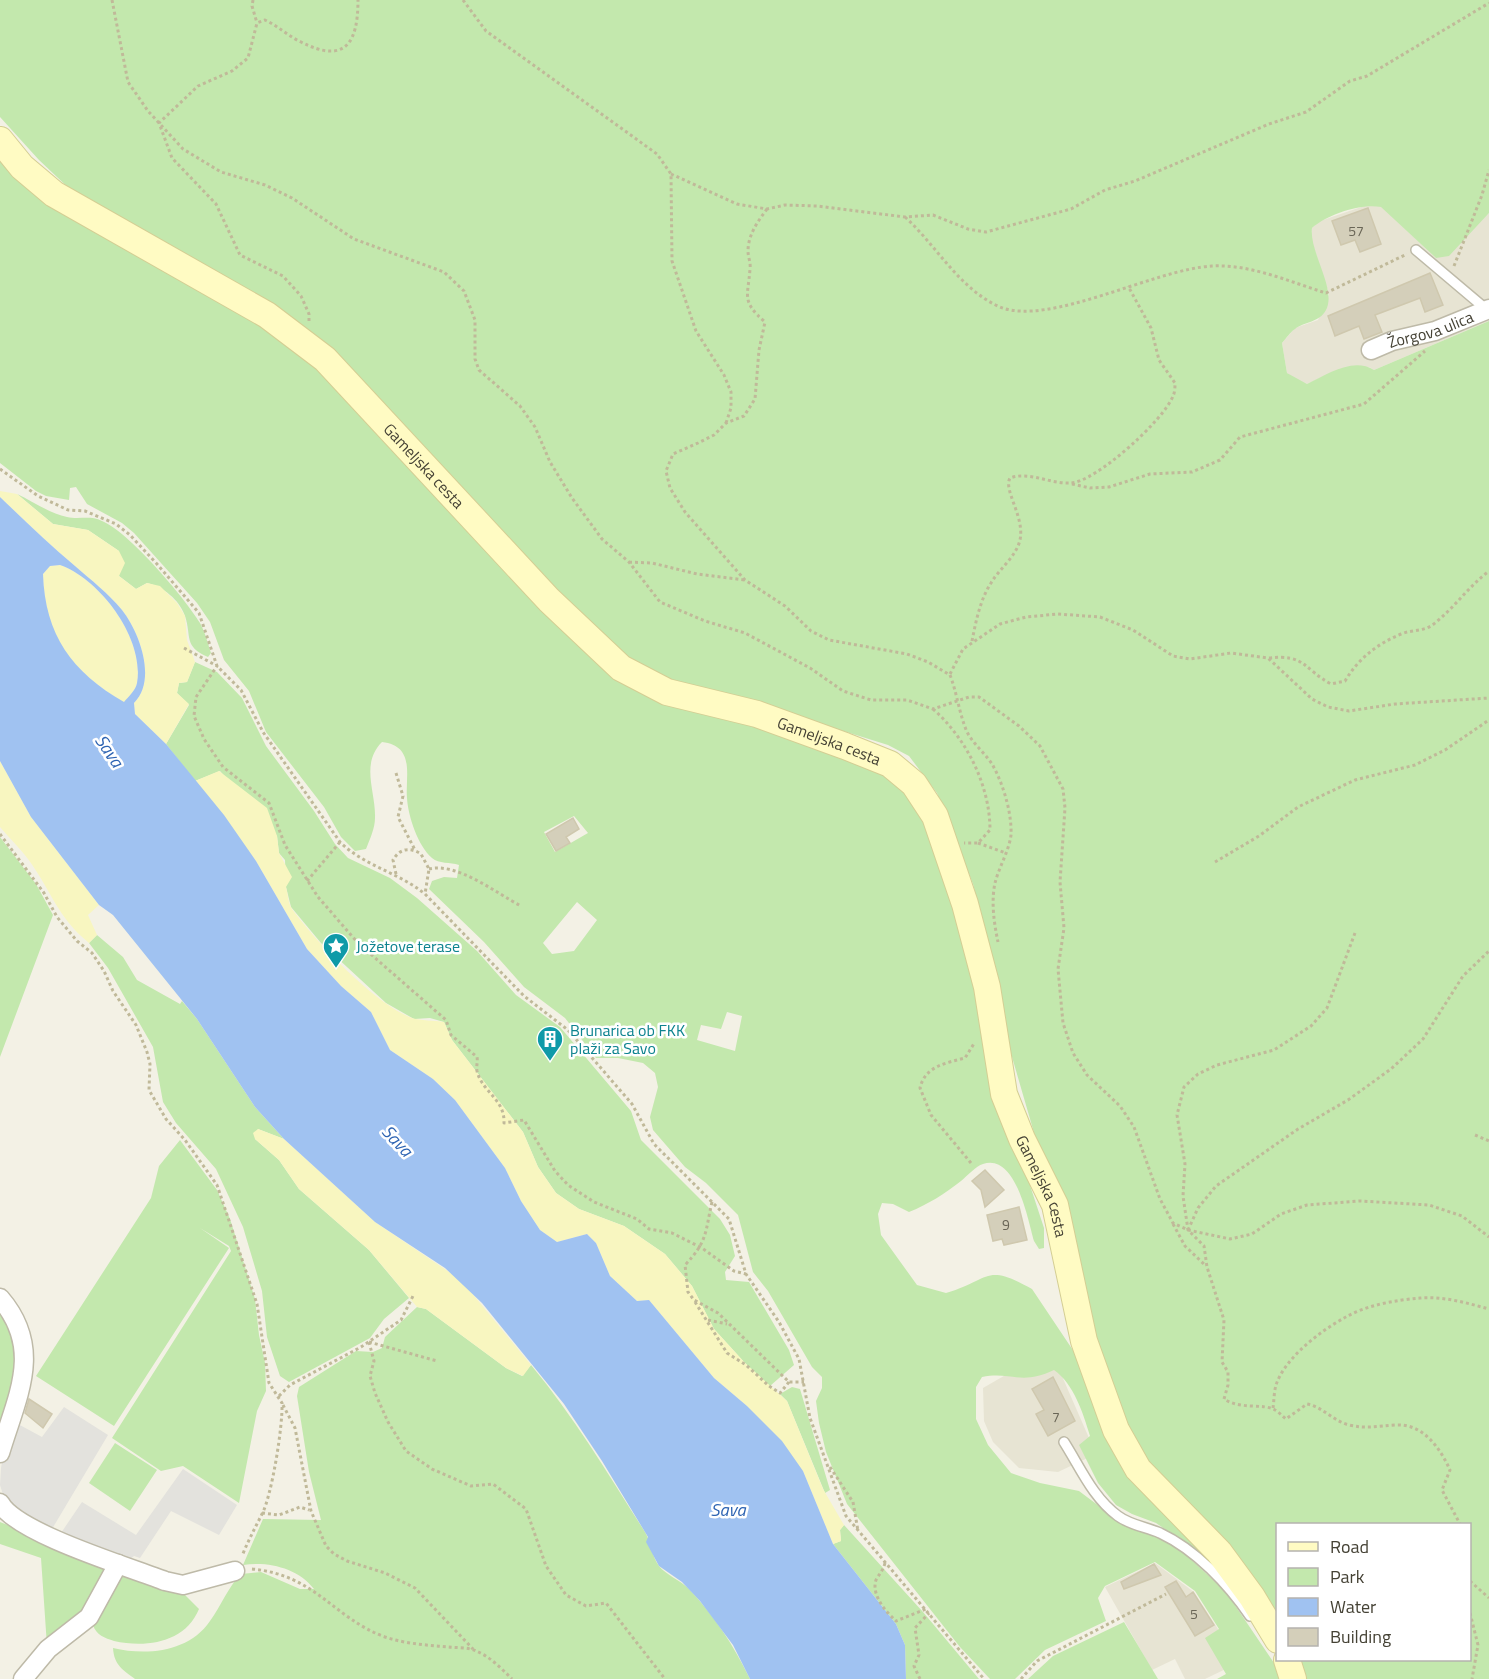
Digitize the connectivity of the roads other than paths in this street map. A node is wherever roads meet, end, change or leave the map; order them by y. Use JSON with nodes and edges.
{"nodes":[{"id":1,"x":0,"y":140,"type":"edge"},
{"id":2,"x":1416,"y":250,"type":"road end"},
{"id":3,"x":1488,"y":310,"type":"edge"},
{"id":4,"x":1371,"y":350,"type":"dead end"},
{"id":5,"x":0,"y":1298,"type":"edge"},
{"id":6,"x":1064,"y":1442,"type":"dead end"},
{"id":7,"x":0,"y":1453,"type":"edge"},
{"id":8,"x":0,"y":1503,"type":"edge"},
{"id":9,"x":118,"y":1564,"type":"junction"},
{"id":10,"x":235,"y":1571,"type":"road end"},
{"id":11,"x":1266,"y":1634,"type":"edge"},
{"id":12,"x":1288,"y":1661,"type":"edge"},
{"id":13,"x":23,"y":1679,"type":"edge"},
{"id":14,"x":1293,"y":1679,"type":"edge"}],
"edges":[{"from":1,"to":11,"type":"street","name":"Gameljska cesta"},
{"from":2,"to":3,"type":"lane"},
{"from":3,"to":4,"type":"street","name":"Žorgova ulica"},
{"from":5,"to":7,"type":"street"},
{"from":6,"to":11,"type":"lane"},
{"from":8,"to":9,"type":"street"},
{"from":9,"to":10,"type":"street"},
{"from":9,"to":13,"type":"street"},
{"from":12,"to":14,"type":"street"}]}
